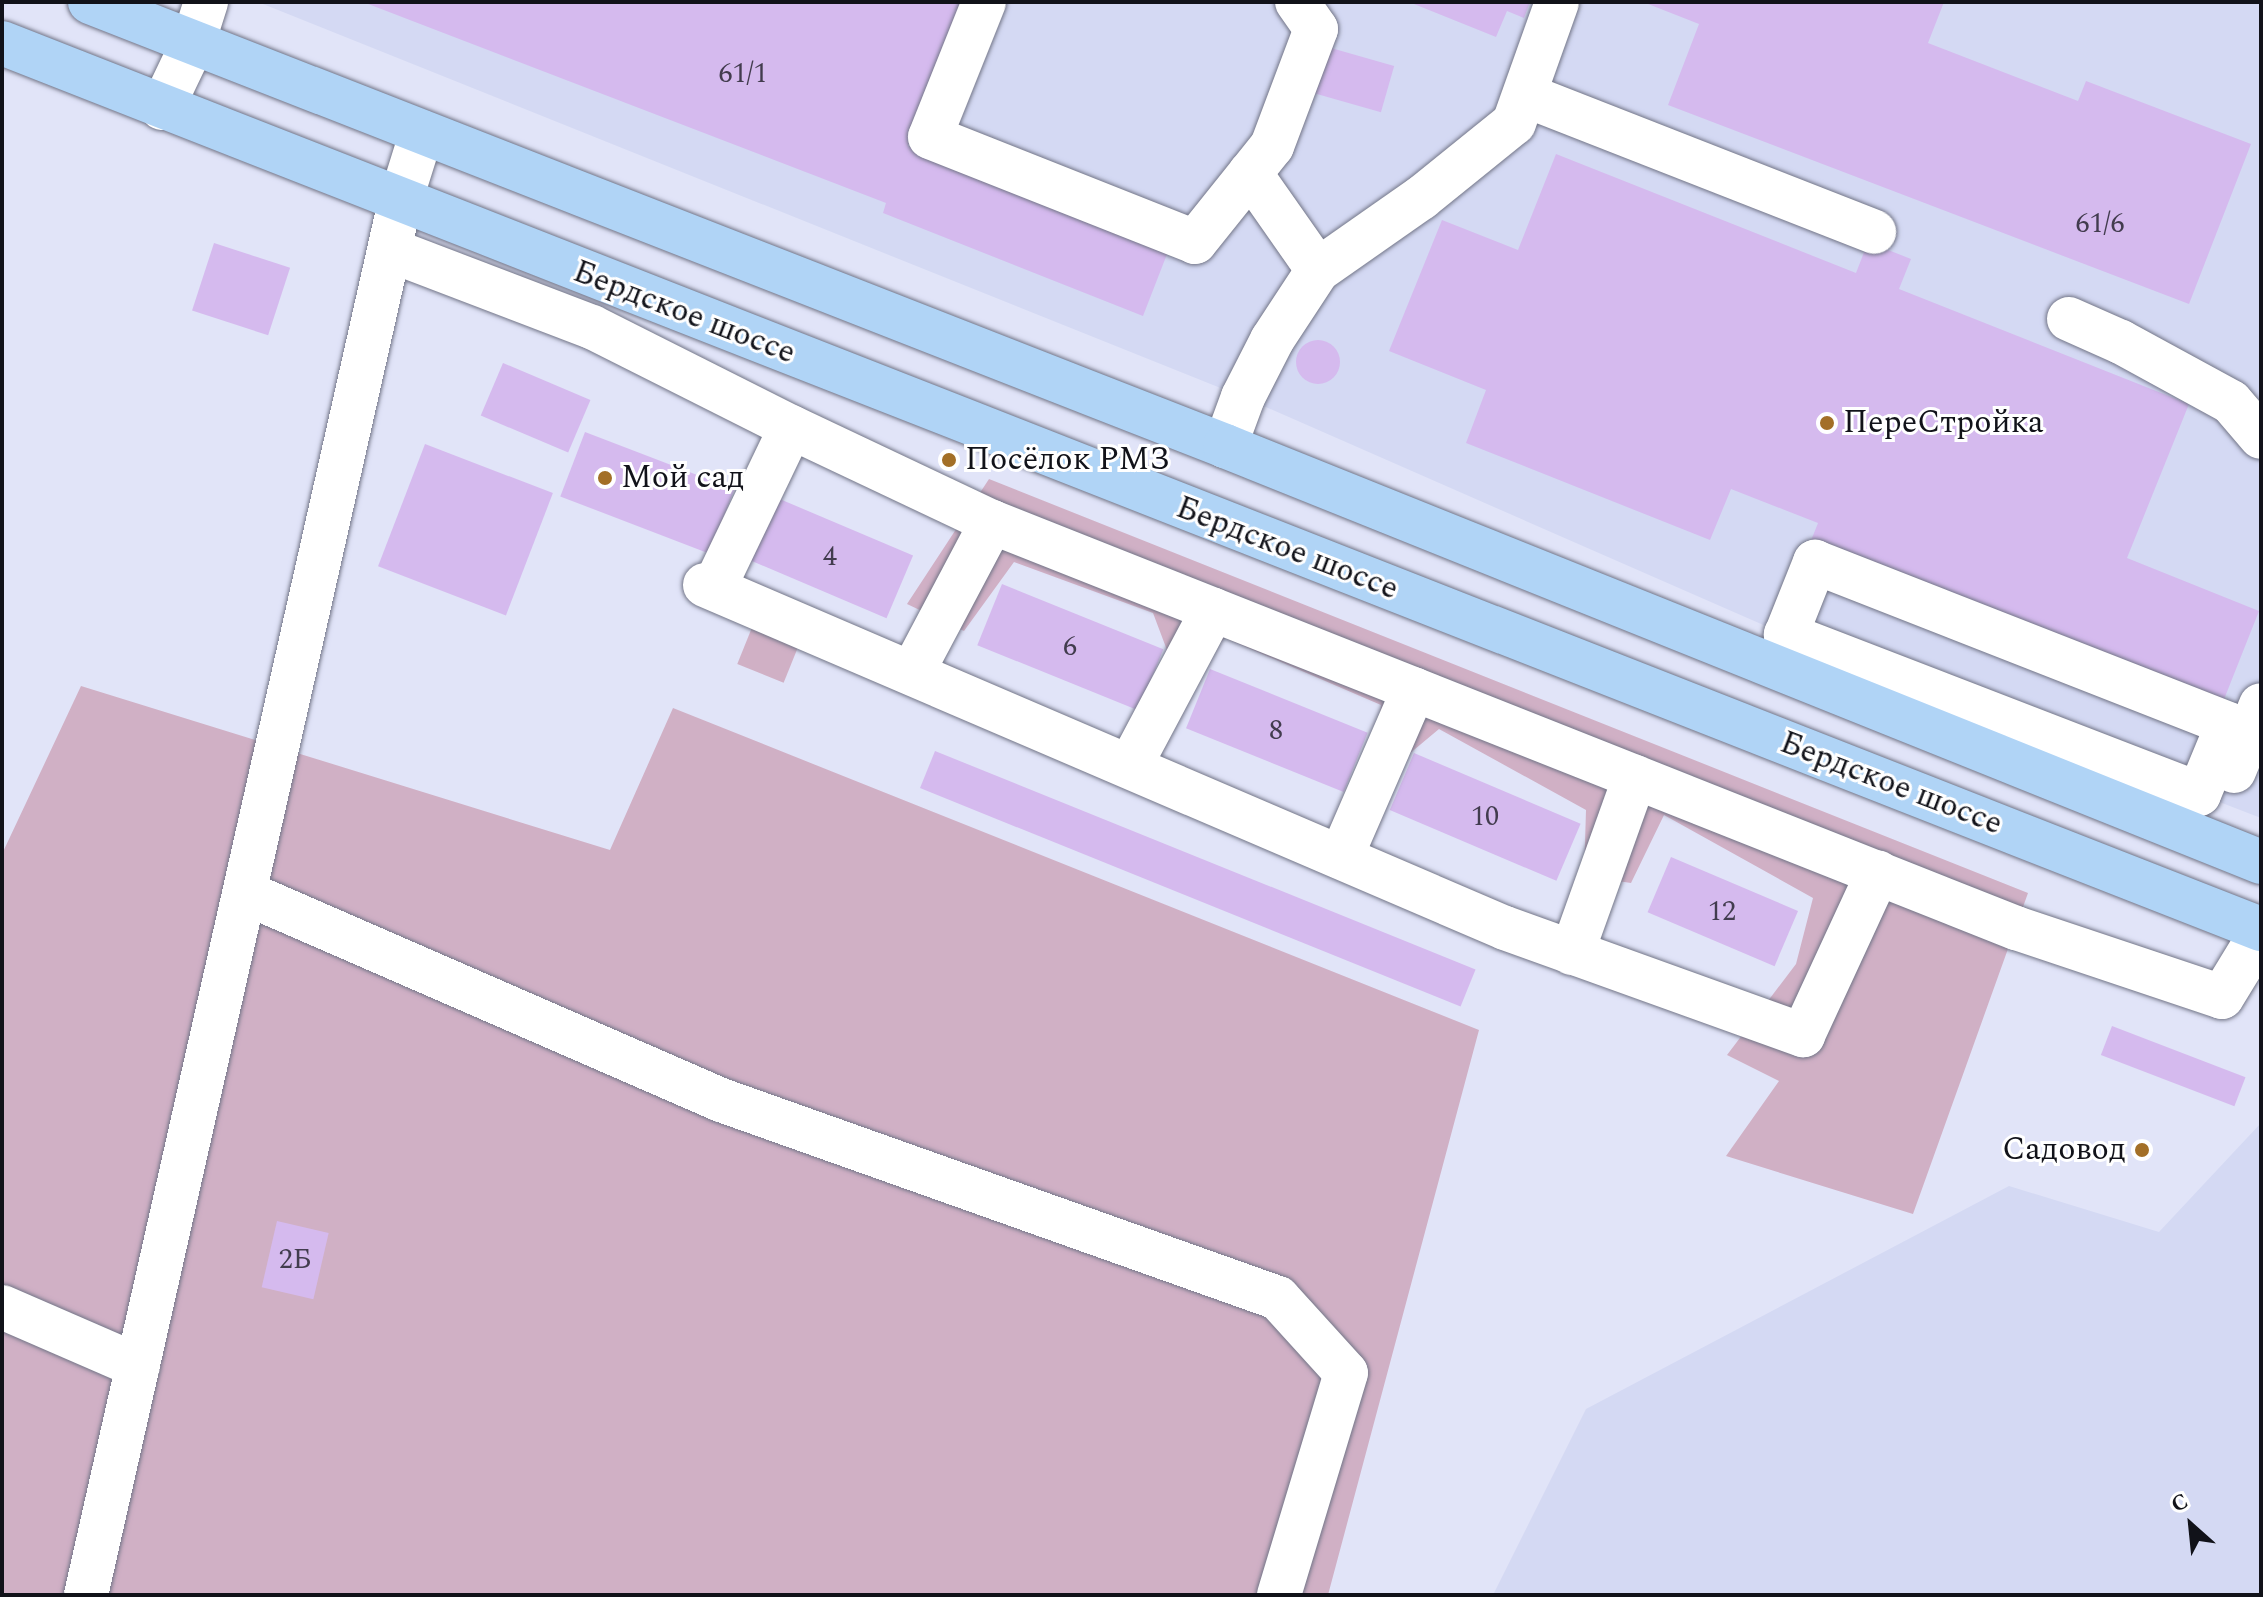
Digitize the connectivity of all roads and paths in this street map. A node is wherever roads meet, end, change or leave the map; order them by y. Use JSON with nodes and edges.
{"nodes":[{"id":1,"x":90,"y":2,"type":"edge"},
{"id":2,"x":206,"y":2,"type":"edge"},
{"id":3,"x":984,"y":2,"type":"edge"},
{"id":4,"x":1297,"y":2,"type":"edge"},
{"id":5,"x":1557,"y":2,"type":"edge"},
{"id":6,"x":2,"y":43,"type":"edge"},
{"id":7,"x":193,"y":43,"type":"junction"},
{"id":8,"x":1525,"y":95,"type":"junction"},
{"id":9,"x":162,"y":108,"type":"junction"},
{"id":10,"x":422,"y":132,"type":"junction"},
{"id":11,"x":1250,"y":173,"type":"junction"},
{"id":12,"x":400,"y":202,"type":"junction"},
{"id":13,"x":1874,"y":232,"type":"dead end"},
{"id":14,"x":390,"y":250,"type":"junction"},
{"id":15,"x":1318,"y":270,"type":"junction"},
{"id":16,"x":2069,"y":319,"type":"dead end"},
{"id":17,"x":791,"y":427,"type":"junction"},
{"id":18,"x":2261,"y":437,"type":"edge"},
{"id":19,"x":1225,"y":446,"type":"junction"},
{"id":20,"x":992,"y":522,"type":"junction"},
{"id":21,"x":1213,"y":610,"type":"junction"},
{"id":22,"x":912,"y":673,"type":"junction"},
{"id":23,"x":1837,"y":673,"type":"junction"},
{"id":24,"x":1414,"y":689,"type":"junction"},
{"id":25,"x":2261,"y":705,"type":"edge"},
{"id":26,"x":1130,"y":766,"type":"junction"},
{"id":27,"x":2223,"y":766,"type":"junction"},
{"id":28,"x":1635,"y":777,"type":"junction"},
{"id":29,"x":2206,"y":840,"type":"junction"},
{"id":30,"x":1341,"y":857,"type":"junction"},
{"id":31,"x":2261,"y":862,"type":"edge"},
{"id":32,"x":1878,"y":873,"type":"junction"},
{"id":33,"x":246,"y":893,"type":"junction"},
{"id":34,"x":2261,"y":931,"type":"edge"},
{"id":35,"x":1572,"y":953,"type":"junction"},
{"id":36,"x":2,"y":1307,"type":"edge"},
{"id":37,"x":138,"y":1366,"type":"junction"},
{"id":38,"x":86,"y":1595,"type":"edge"},
{"id":39,"x":1279,"y":1595,"type":"edge"}],
"edges":[{"from":1,"to":7,"type":"highway","name":"Бердское шоссе"},
{"from":2,"to":7,"type":"street"},
{"from":3,"to":11,"type":"street"},
{"from":4,"to":11,"type":"street"},
{"from":5,"to":8,"type":"street"},
{"from":6,"to":9,"type":"highway","name":"Бердское шоссе"},
{"from":7,"to":9,"type":"street"},
{"from":7,"to":10,"type":"highway","name":"Бердское шоссе"},
{"from":8,"to":13,"type":"street"},
{"from":8,"to":15,"type":"street"},
{"from":9,"to":12,"type":"highway","name":"Бердское шоссе"},
{"from":10,"to":12,"type":"street"},
{"from":10,"to":19,"type":"highway","name":"Бердское шоссе"},
{"from":11,"to":15,"type":"street"},
{"from":12,"to":14,"type":"street"},
{"from":12,"to":34,"type":"highway","name":"Бердское шоссе"},
{"from":14,"to":17,"type":"street"},
{"from":14,"to":33,"type":"street"},
{"from":15,"to":19,"type":"street"},
{"from":16,"to":18,"type":"street"},
{"from":17,"to":20,"type":"street"},
{"from":17,"to":22,"type":"street"},
{"from":19,"to":23,"type":"highway","name":"Бердское шоссе"},
{"from":20,"to":21,"type":"street"},
{"from":20,"to":22,"type":"street"},
{"from":21,"to":24,"type":"street"},
{"from":21,"to":26,"type":"street"},
{"from":22,"to":26,"type":"street"},
{"from":23,"to":27,"type":"street"},
{"from":23,"to":27,"type":"street"},
{"from":23,"to":29,"type":"highway","name":"Бердское шоссе"},
{"from":24,"to":28,"type":"street"},
{"from":24,"to":30,"type":"street"},
{"from":25,"to":27,"type":"street"},
{"from":26,"to":30,"type":"street"},
{"from":27,"to":29,"type":"street"},
{"from":28,"to":32,"type":"street"},
{"from":28,"to":35,"type":"street"},
{"from":29,"to":31,"type":"highway","name":"Бердское шоссе"},
{"from":30,"to":35,"type":"street"},
{"from":32,"to":34,"type":"street"},
{"from":32,"to":35,"type":"street"},
{"from":33,"to":37,"type":"street"},
{"from":33,"to":39,"type":"street"},
{"from":36,"to":37,"type":"street"},
{"from":37,"to":38,"type":"street"}]}
